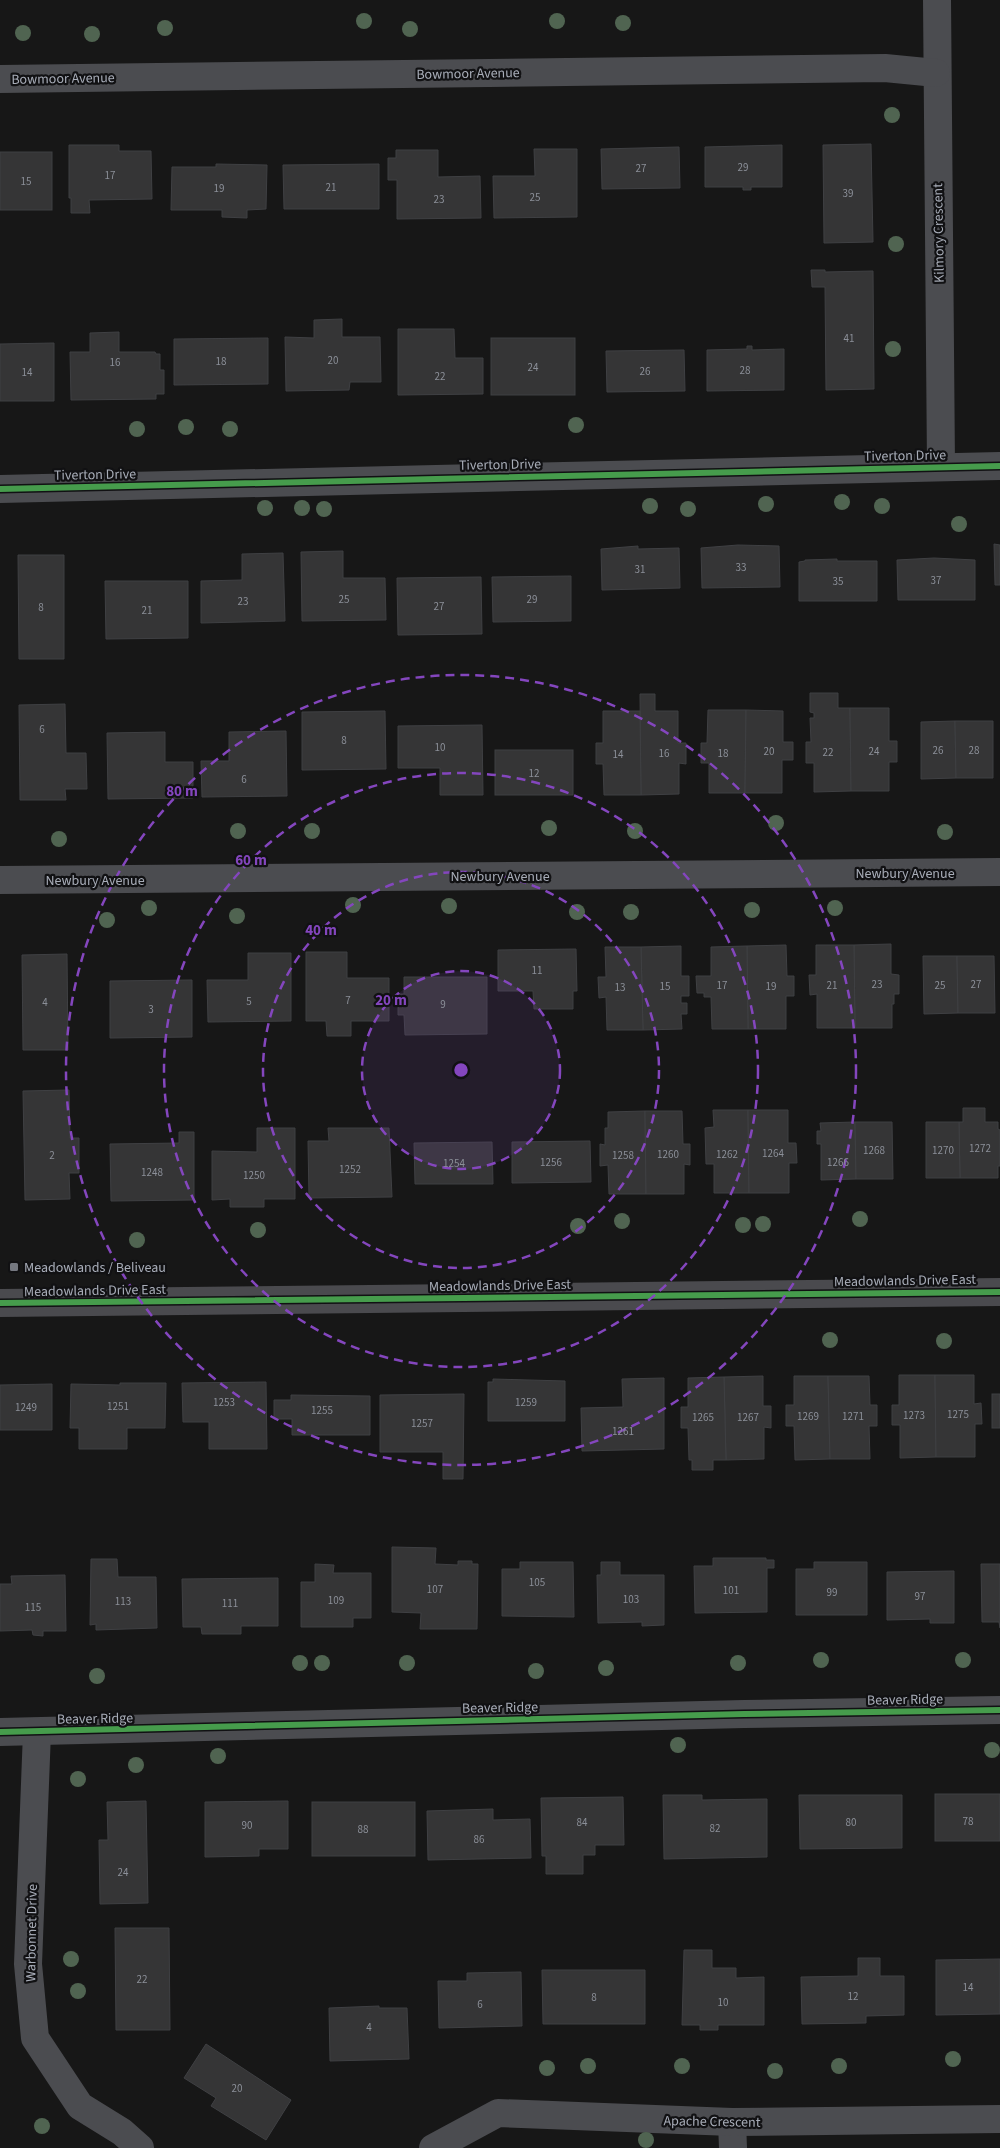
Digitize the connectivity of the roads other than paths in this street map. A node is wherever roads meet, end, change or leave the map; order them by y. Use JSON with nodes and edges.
{"nodes":[{"id":1,"x":937,"y":0,"type":"edge"},
{"id":2,"x":936,"y":73,"type":"junction"},
{"id":3,"x":0,"y":79,"type":"edge"},
{"id":4,"x":941,"y":466,"type":"junction"},
{"id":5,"x":1000,"y":466,"type":"edge"},
{"id":6,"x":0,"y":489,"type":"edge"},
{"id":7,"x":1000,"y":872,"type":"edge"},
{"id":8,"x":0,"y":880,"type":"edge"},
{"id":9,"x":1000,"y":1292,"type":"edge"},
{"id":10,"x":0,"y":1303,"type":"edge"},
{"id":11,"x":1000,"y":1710,"type":"edge"},
{"id":12,"x":0,"y":1732,"type":"edge"},
{"id":13,"x":37,"y":1732,"type":"junction"},
{"id":14,"x":1000,"y":2119,"type":"edge"},
{"id":15,"x":732,"y":2135,"type":"edge"},
{"id":16,"x":140,"y":2148,"type":"edge"},
{"id":17,"x":433,"y":2148,"type":"edge"}],
"edges":[{"from":1,"to":2,"type":"street","name":"Kilmory Crescent"},
{"from":2,"to":3,"type":"street","name":"Bowmoor Avenue"},
{"from":2,"to":4,"type":"street","name":"Kilmory Crescent"},
{"from":4,"to":5,"type":"street","name":"Tiverton Drive"},
{"from":4,"to":6,"type":"street","name":"Tiverton Drive"},
{"from":7,"to":8,"type":"street","name":"Newbury Avenue"},
{"from":9,"to":10,"type":"main road","name":"Meadowlands Drive East"},
{"from":11,"to":13,"type":"street","name":"Beaver Ridge"},
{"from":12,"to":13,"type":"street","name":"Beaver Ridge"},
{"from":13,"to":16,"type":"street","name":"Warbonnet Drive"},
{"from":14,"to":15,"type":"street","name":"Apache Crescent"},
{"from":15,"to":17,"type":"street","name":"Apache Crescent"}]}
